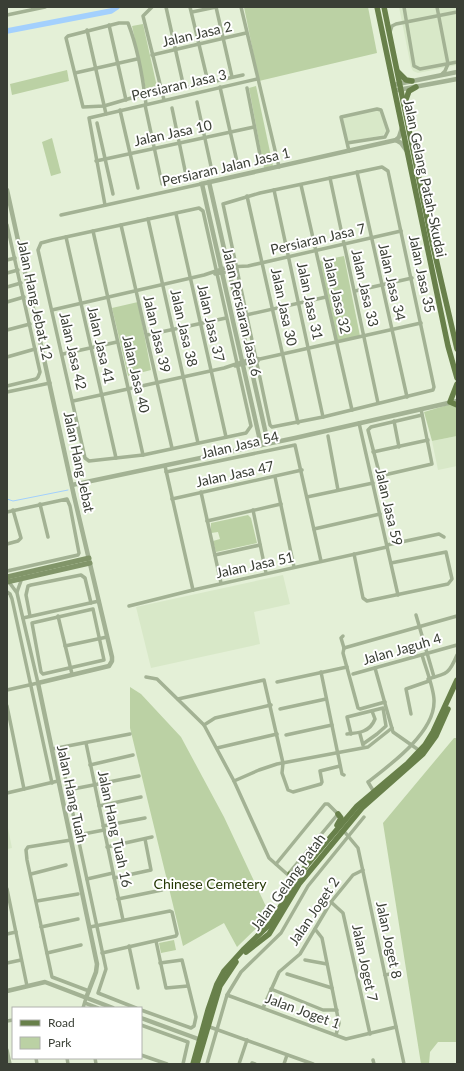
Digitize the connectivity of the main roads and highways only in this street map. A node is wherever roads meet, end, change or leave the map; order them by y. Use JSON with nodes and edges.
{"nodes":[{"id":1,"x":377,"y":7,"type":"edge"},
{"id":2,"x":384,"y":7,"type":"edge"},
{"id":3,"x":397,"y":70,"type":"junction"},
{"id":4,"x":412,"y":81,"type":"road end"},
{"id":5,"x":416,"y":87,"type":"road end"},
{"id":6,"x":404,"y":106,"type":"junction"},
{"id":7,"x":450,"y":318,"type":"junction"},
{"id":8,"x":442,"y":320,"type":"junction"},
{"id":9,"x":457,"y":348,"type":"edge"},
{"id":10,"x":457,"y":378,"type":"edge"},
{"id":11,"x":457,"y":384,"type":"edge"},
{"id":12,"x":457,"y":405,"type":"edge"},
{"id":13,"x":90,"y":561,"type":"road end"},
{"id":14,"x":63,"y":564,"type":"junction"},
{"id":15,"x":7,"y":580,"type":"edge"},
{"id":16,"x":457,"y":680,"type":"edge"},
{"id":17,"x":457,"y":689,"type":"edge"},
{"id":18,"x":420,"y":754,"type":"junction"},
{"id":19,"x":338,"y":814,"type":"road end"},
{"id":20,"x":341,"y":828,"type":"junction"},
{"id":21,"x":326,"y":842,"type":"junction"},
{"id":22,"x":313,"y":858,"type":"junction"},
{"id":23,"x":297,"y":882,"type":"junction"},
{"id":24,"x":290,"y":894,"type":"junction"},
{"id":25,"x":201,"y":1040,"type":"junction"},
{"id":26,"x":193,"y":1064,"type":"edge"},
{"id":27,"x":197,"y":1064,"type":"edge"}],
"edges":[{"from":1,"to":8,"type":"main road","name":"Jalan Gelang Patah-Skudai"},
{"from":2,"to":3,"type":"main road","name":"Jalan Gelang Patah-Skudai"},
{"from":3,"to":4,"type":"main road"},
{"from":3,"to":6,"type":"main road","name":"Jalan Gelang Patah-Skudai"},
{"from":5,"to":6,"type":"main road"},
{"from":6,"to":7,"type":"main road","name":"Jalan Gelang Patah-Skudai"},
{"from":7,"to":8,"type":"main road"},
{"from":7,"to":9,"type":"main road","name":"Jalan Gelang Patah-Skudai"},
{"from":8,"to":10,"type":"main road","name":"Jalan Gelang Patah-Skudai"},
{"from":11,"to":12,"type":"main road"},
{"from":13,"to":14,"type":"main road"},
{"from":14,"to":15,"type":"main road"},
{"from":14,"to":15,"type":"main road"},
{"from":16,"to":18,"type":"main road"},
{"from":17,"to":18,"type":"main road"},
{"from":18,"to":20,"type":"main road","name":"Jalan Gelang Patah"},
{"from":18,"to":20,"type":"main road","name":"Jalan Gelang Patah"},
{"from":19,"to":21,"type":"main road"},
{"from":20,"to":21,"type":"main road","name":"Jalan Gelang Patah"},
{"from":20,"to":23,"type":"main road","name":"Jalan Gelang Patah"},
{"from":21,"to":22,"type":"main road","name":"Jalan Gelang Patah"},
{"from":22,"to":23,"type":"main road","name":"Jalan Gelang Patah"},
{"from":22,"to":24,"type":"main road"},
{"from":23,"to":24,"type":"main road","name":"Jalan Gelang Patah"},
{"from":24,"to":25,"type":"main road","name":"Jalan Gelang Patah"},
{"from":25,"to":26,"type":"main road"},
{"from":25,"to":27,"type":"main road"}]}
